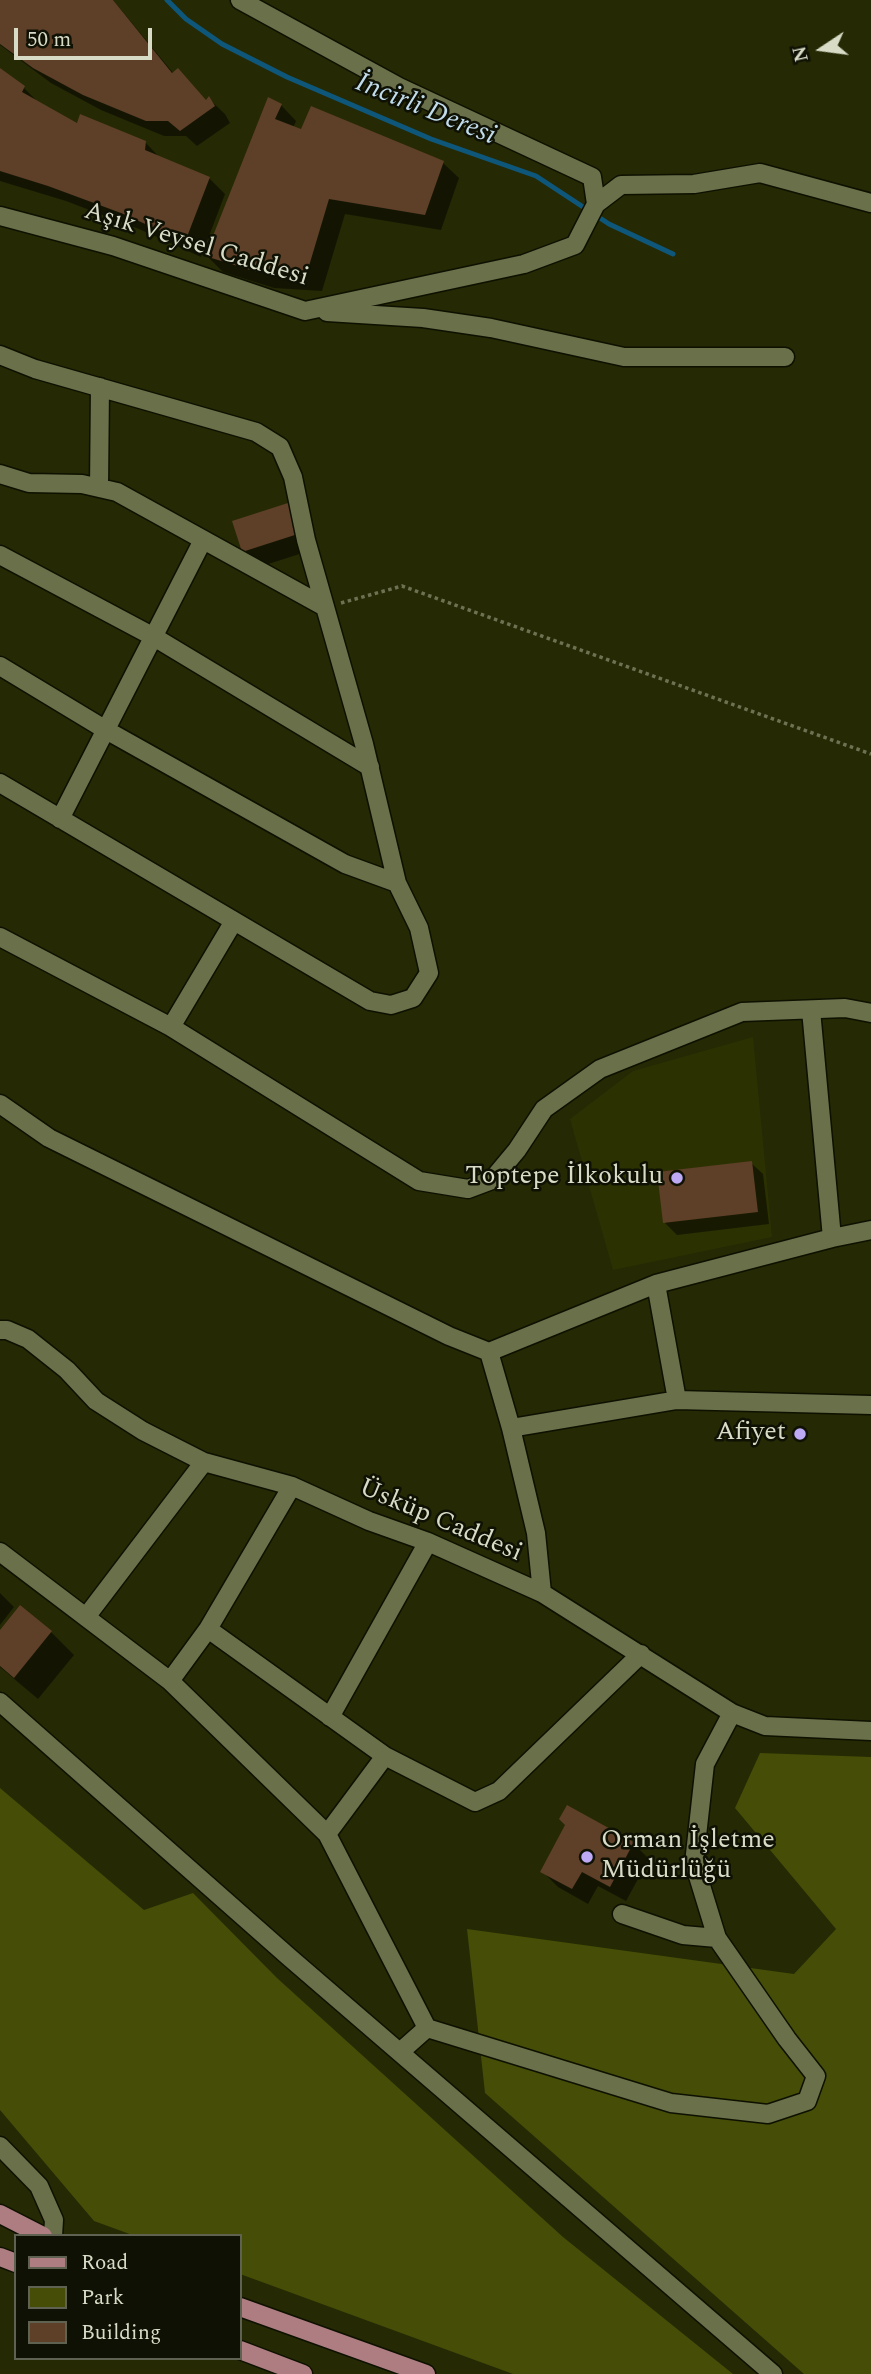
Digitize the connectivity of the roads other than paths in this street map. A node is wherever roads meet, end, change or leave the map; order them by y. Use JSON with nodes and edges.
{"nodes":[{"id":1,"x":240,"y":0,"type":"edge"},
{"id":2,"x":596,"y":204,"type":"junction"},
{"id":3,"x":871,"y":204,"type":"edge"},
{"id":4,"x":0,"y":216,"type":"edge"},
{"id":5,"x":305,"y":311,"type":"junction"},
{"id":6,"x":0,"y":355,"type":"edge"},
{"id":7,"x":785,"y":357,"type":"dead end"},
{"id":8,"x":100,"y":387,"type":"junction"},
{"id":9,"x":0,"y":474,"type":"edge"},
{"id":10,"x":99,"y":488,"type":"junction"},
{"id":11,"x":203,"y":540,"type":"junction"},
{"id":12,"x":0,"y":555,"type":"edge"},
{"id":13,"x":325,"y":607,"type":"junction"},
{"id":14,"x":153,"y":637,"type":"junction"},
{"id":15,"x":0,"y":666,"type":"edge"},
{"id":16,"x":106,"y":730,"type":"junction"},
{"id":17,"x":370,"y":767,"type":"junction"},
{"id":18,"x":0,"y":783,"type":"edge"},
{"id":19,"x":60,"y":819,"type":"junction"},
{"id":20,"x":397,"y":883,"type":"junction"},
{"id":21,"x":234,"y":921,"type":"junction"},
{"id":22,"x":0,"y":937,"type":"edge"},
{"id":23,"x":811,"y":1010,"type":"junction"},
{"id":24,"x":871,"y":1013,"type":"edge"},
{"id":25,"x":171,"y":1027,"type":"junction"},
{"id":26,"x":0,"y":1104,"type":"edge"},
{"id":27,"x":871,"y":1230,"type":"edge"},
{"id":28,"x":832,"y":1238,"type":"junction"},
{"id":29,"x":656,"y":1284,"type":"junction"},
{"id":30,"x":0,"y":1331,"type":"edge"},
{"id":31,"x":489,"y":1352,"type":"junction"},
{"id":32,"x":677,"y":1399,"type":"junction"},
{"id":33,"x":871,"y":1405,"type":"edge"},
{"id":34,"x":511,"y":1428,"type":"junction"},
{"id":35,"x":204,"y":1462,"type":"junction"},
{"id":36,"x":292,"y":1486,"type":"junction"},
{"id":37,"x":428,"y":1542,"type":"junction"},
{"id":38,"x":0,"y":1552,"type":"edge"},
{"id":39,"x":542,"y":1594,"type":"junction"},
{"id":40,"x":86,"y":1617,"type":"junction"},
{"id":41,"x":208,"y":1629,"type":"junction"},
{"id":42,"x":641,"y":1654,"type":"junction"},
{"id":43,"x":170,"y":1681,"type":"junction"},
{"id":44,"x":0,"y":1702,"type":"edge"},
{"id":45,"x":732,"y":1713,"type":"junction"},
{"id":46,"x":330,"y":1717,"type":"junction"},
{"id":47,"x":871,"y":1731,"type":"edge"},
{"id":48,"x":385,"y":1756,"type":"junction"},
{"id":49,"x":327,"y":1834,"type":"junction"},
{"id":50,"x":622,"y":1914,"type":"dead end"},
{"id":51,"x":717,"y":1938,"type":"junction"},
{"id":52,"x":428,"y":2028,"type":"junction"},
{"id":53,"x":400,"y":2052,"type":"junction"},
{"id":54,"x":0,"y":2146,"type":"edge"},
{"id":55,"x":0,"y":2214,"type":"edge"},
{"id":56,"x":39,"y":2234,"type":"edge"},
{"id":57,"x":53,"y":2234,"type":"edge"},
{"id":58,"x":242,"y":2308,"type":"edge"},
{"id":59,"x":242,"y":2351,"type":"edge"},
{"id":60,"x":303,"y":2374,"type":"edge"},
{"id":61,"x":426,"y":2374,"type":"edge"},
{"id":62,"x":773,"y":2374,"type":"edge"}],
"edges":[{"from":1,"to":2,"type":"street"},
{"from":2,"to":3,"type":"street"},
{"from":2,"to":5,"type":"street","name":"Aşık Veysel Caddesi"},
{"from":4,"to":5,"type":"street","name":"Aşık Veysel Caddesi"},
{"from":5,"to":7,"type":"street"},
{"from":6,"to":8,"type":"street"},
{"from":8,"to":10,"type":"street"},
{"from":8,"to":13,"type":"street"},
{"from":9,"to":10,"type":"street"},
{"from":10,"to":11,"type":"street"},
{"from":11,"to":13,"type":"street"},
{"from":11,"to":14,"type":"street"},
{"from":12,"to":14,"type":"street"},
{"from":13,"to":17,"type":"street"},
{"from":14,"to":16,"type":"street"},
{"from":14,"to":17,"type":"street"},
{"from":15,"to":16,"type":"street"},
{"from":16,"to":19,"type":"street"},
{"from":16,"to":20,"type":"street"},
{"from":17,"to":20,"type":"street"},
{"from":18,"to":19,"type":"street"},
{"from":19,"to":21,"type":"street"},
{"from":20,"to":21,"type":"street"},
{"from":21,"to":25,"type":"street"},
{"from":22,"to":25,"type":"street"},
{"from":23,"to":24,"type":"street"},
{"from":23,"to":25,"type":"street"},
{"from":23,"to":28,"type":"street"},
{"from":26,"to":31,"type":"street"},
{"from":27,"to":28,"type":"street"},
{"from":28,"to":29,"type":"street"},
{"from":29,"to":31,"type":"street"},
{"from":29,"to":32,"type":"street"},
{"from":30,"to":35,"type":"street","name":"Üsküp Caddesi"},
{"from":31,"to":34,"type":"street"},
{"from":32,"to":33,"type":"street"},
{"from":32,"to":34,"type":"street"},
{"from":34,"to":39,"type":"street"},
{"from":35,"to":36,"type":"street","name":"Üsküp Caddesi"},
{"from":35,"to":40,"type":"street"},
{"from":36,"to":37,"type":"street","name":"Üsküp Caddesi"},
{"from":36,"to":41,"type":"street"},
{"from":37,"to":39,"type":"street","name":"Üsküp Caddesi"},
{"from":37,"to":46,"type":"street"},
{"from":38,"to":40,"type":"street"},
{"from":39,"to":42,"type":"street","name":"Üsküp Caddesi"},
{"from":40,"to":43,"type":"street"},
{"from":41,"to":43,"type":"street"},
{"from":41,"to":46,"type":"street"},
{"from":42,"to":45,"type":"street","name":"Üsküp Caddesi"},
{"from":42,"to":48,"type":"street"},
{"from":43,"to":49,"type":"street"},
{"from":44,"to":53,"type":"street"},
{"from":45,"to":47,"type":"street","name":"Üsküp Caddesi"},
{"from":45,"to":51,"type":"street"},
{"from":46,"to":48,"type":"street"},
{"from":48,"to":49,"type":"street"},
{"from":49,"to":52,"type":"street"},
{"from":50,"to":51,"type":"street"},
{"from":51,"to":52,"type":"street"},
{"from":52,"to":53,"type":"street"},
{"from":53,"to":62,"type":"street"},
{"from":54,"to":57,"type":"street"},
{"from":55,"to":56,"type":"main road"},
{"from":58,"to":61,"type":"main road"},
{"from":59,"to":60,"type":"main road"}]}
